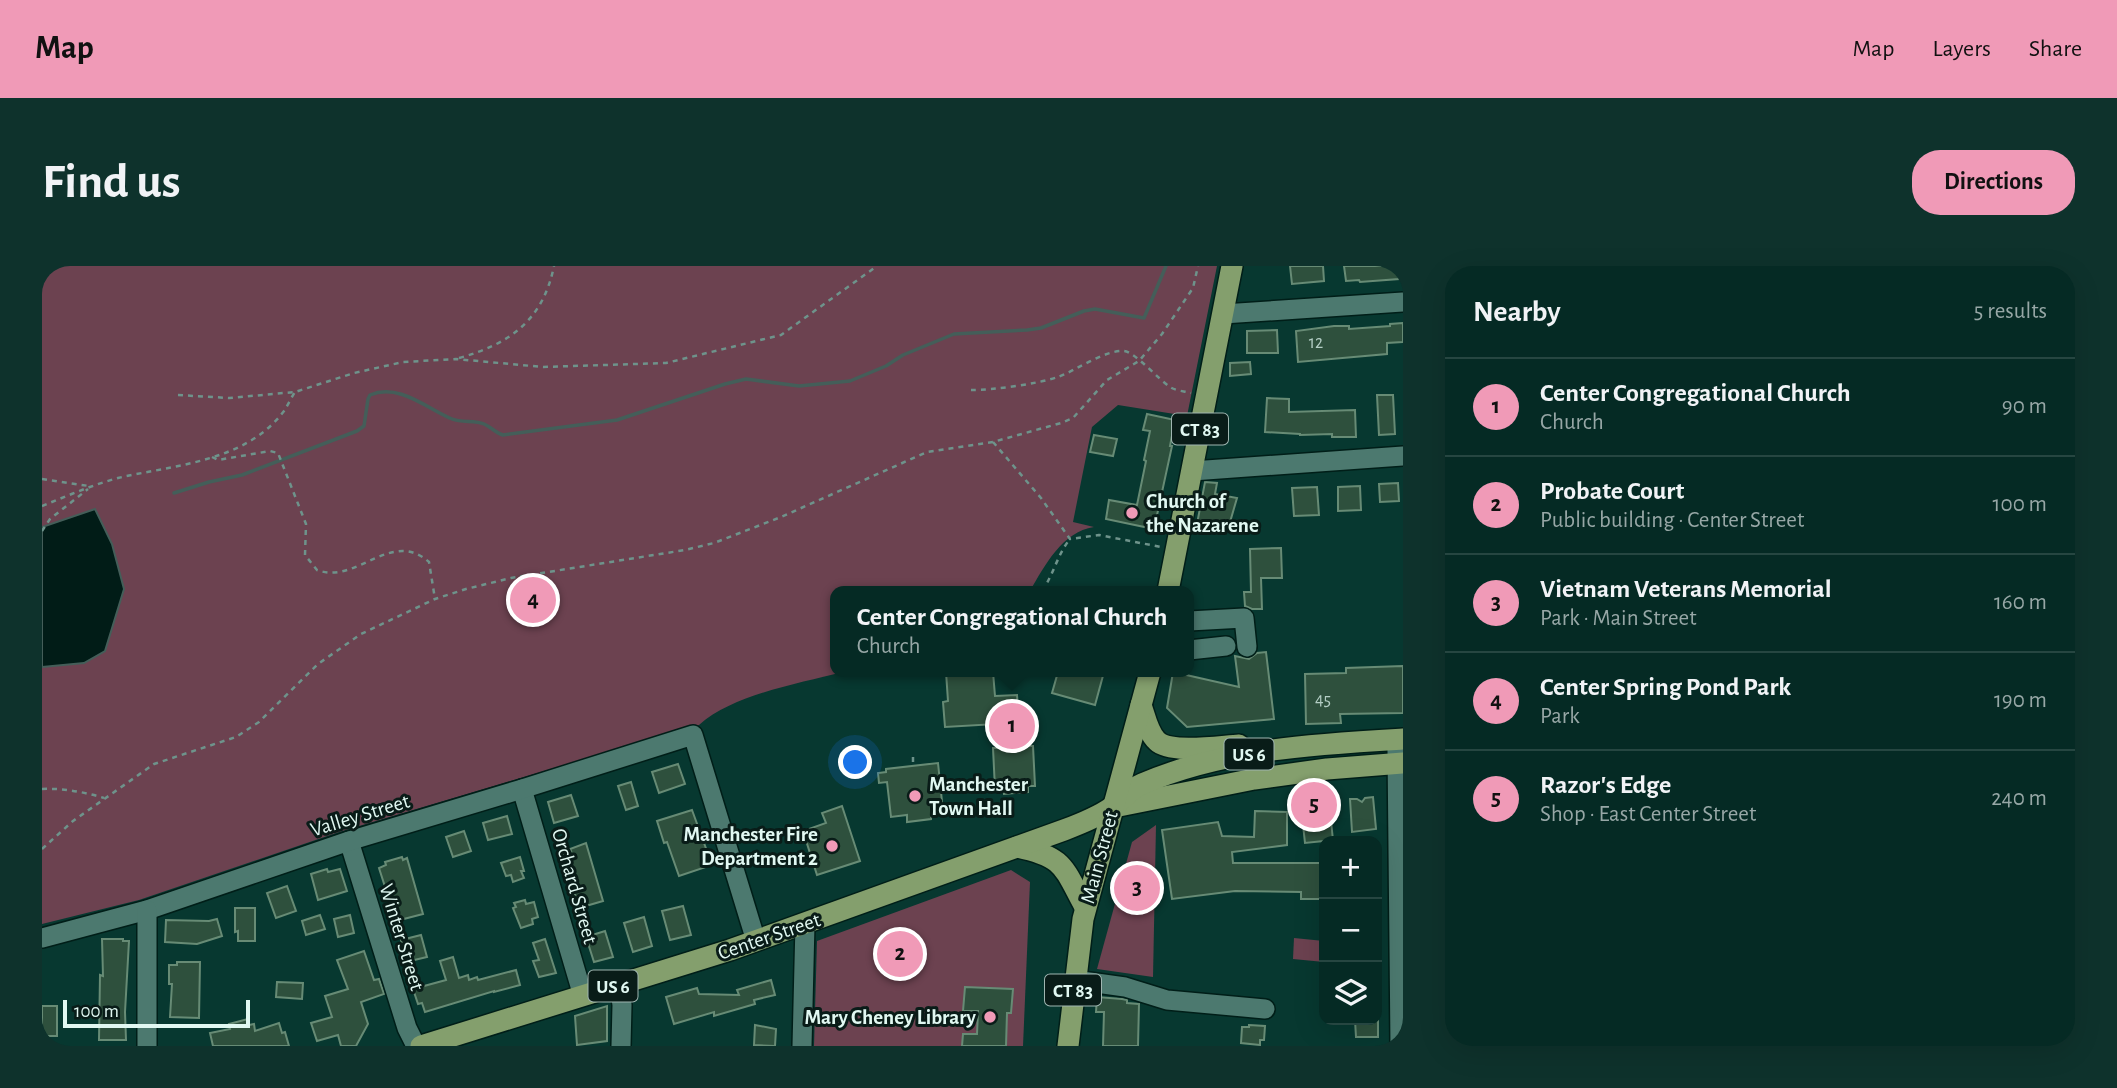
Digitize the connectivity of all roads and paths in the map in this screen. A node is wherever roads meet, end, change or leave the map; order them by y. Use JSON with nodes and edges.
{"nodes":[{"id":1,"x":554,"y":266,"type":"edge"},
{"id":2,"x":877,"y":266,"type":"edge"},
{"id":3,"x":1198,"y":266,"type":"edge"},
{"id":4,"x":1232,"y":266,"type":"edge"},
{"id":5,"x":1403,"y":303,"type":"edge"},
{"id":6,"x":1223,"y":314,"type":"junction"},
{"id":7,"x":456,"y":359,"type":"junction"},
{"id":8,"x":1139,"y":361,"type":"junction"},
{"id":9,"x":971,"y":390,"type":"dead end"},
{"id":10,"x":295,"y":392,"type":"junction"},
{"id":11,"x":1195,"y":393,"type":"dead end"},
{"id":12,"x":178,"y":395,"type":"dead end"},
{"id":13,"x":993,"y":442,"type":"junction"},
{"id":14,"x":1403,"y":456,"type":"edge"},
{"id":15,"x":212,"y":457,"type":"junction"},
{"id":16,"x":1192,"y":471,"type":"junction"},
{"id":17,"x":42,"y":479,"type":"edge"},
{"id":18,"x":92,"y":486,"type":"junction"},
{"id":19,"x":42,"y":506,"type":"edge"},
{"id":20,"x":42,"y":531,"type":"edge"},
{"id":21,"x":1070,"y":539,"type":"junction"},
{"id":22,"x":1164,"y":548,"type":"dead end"},
{"id":23,"x":1046,"y":586,"type":"edge"},
{"id":24,"x":1169,"y":586,"type":"edge"},
{"id":25,"x":435,"y":599,"type":"junction"},
{"id":26,"x":1194,"y":621,"type":"edge"},
{"id":27,"x":1226,"y":646,"type":"dead end"},
{"id":28,"x":1247,"y":647,"type":"dead end"},
{"id":29,"x":1194,"y":649,"type":"edge"},
{"id":30,"x":1149,"y":677,"type":"edge"},
{"id":31,"x":1141,"y":705,"type":"junction"},
{"id":32,"x":1400,"y":739,"type":"edge"},
{"id":33,"x":1277,"y":750,"type":"junction"},
{"id":34,"x":913,"y":757,"type":"dead end"},
{"id":35,"x":1400,"y":763,"type":"edge"},
{"id":36,"x":913,"y":764,"type":"dead end"},
{"id":37,"x":1280,"y":776,"type":"junction"},
{"id":38,"x":42,"y":789,"type":"edge"},
{"id":39,"x":522,"y":789,"type":"junction"},
{"id":40,"x":105,"y":798,"type":"junction"},
{"id":41,"x":1112,"y":807,"type":"junction"},
{"id":42,"x":349,"y":841,"type":"junction"},
{"id":43,"x":1017,"y":847,"type":"junction"},
{"id":44,"x":42,"y":849,"type":"edge"},
{"id":45,"x":1401,"y":858,"type":"edge"},
{"id":46,"x":1085,"y":907,"type":"junction"},
{"id":47,"x":147,"y":910,"type":"junction"},
{"id":48,"x":805,"y":924,"type":"junction"},
{"id":49,"x":895,"y":930,"type":"dead end"},
{"id":50,"x":42,"y":938,"type":"edge"},
{"id":51,"x":756,"y":941,"type":"junction"},
{"id":52,"x":899,"y":941,"type":"dead end"},
{"id":53,"x":1074,"y":980,"type":"junction"},
{"id":54,"x":620,"y":984,"type":"junction"},
{"id":55,"x":583,"y":996,"type":"junction"},
{"id":56,"x":1401,"y":1003,"type":"edge"},
{"id":57,"x":1265,"y":1009,"type":"dead end"},
{"id":58,"x":147,"y":1046,"type":"edge"},
{"id":59,"x":418,"y":1046,"type":"edge"},
{"id":60,"x":621,"y":1046,"type":"edge"},
{"id":61,"x":802,"y":1046,"type":"edge"},
{"id":62,"x":1068,"y":1046,"type":"edge"},
{"id":63,"x":1400,"y":1046,"type":"edge"}],
"edges":[{"from":1,"to":7,"type":"path"},
{"from":2,"to":7,"type":"path"},
{"from":3,"to":8,"type":"path"},
{"from":4,"to":6,"type":"main road","number":"CT 83"},
{"from":5,"to":6,"type":"street"},
{"from":6,"to":16,"type":"main road","number":"CT 83"},
{"from":7,"to":10,"type":"path"},
{"from":8,"to":9,"type":"path"},
{"from":8,"to":11,"type":"path"},
{"from":8,"to":13,"type":"path"},
{"from":10,"to":12,"type":"path"},
{"from":10,"to":15,"type":"path"},
{"from":13,"to":21,"type":"path"},
{"from":13,"to":25,"type":"path"},
{"from":14,"to":16,"type":"street"},
{"from":15,"to":18,"type":"path"},
{"from":15,"to":25,"type":"path"},
{"from":16,"to":24,"type":"main road","number":"CT 83"},
{"from":17,"to":18,"type":"path"},
{"from":18,"to":19,"type":"path"},
{"from":18,"to":20,"type":"path"},
{"from":21,"to":22,"type":"path"},
{"from":21,"to":23,"type":"path"},
{"from":25,"to":40,"type":"path"},
{"from":26,"to":28,"type":"street"},
{"from":27,"to":29,"type":"street"},
{"from":30,"to":31,"type":"main road","name":"Main Street","number":"CT 83"},
{"from":31,"to":33,"type":"main road"},
{"from":31,"to":41,"type":"main road","name":"Main Street","number":"CT 83"},
{"from":32,"to":33,"type":"main road","number":"US 6"},
{"from":32,"to":35,"type":"street"},
{"from":33,"to":37,"type":"main road"},
{"from":33,"to":41,"type":"main road","number":"US 6"},
{"from":34,"to":36,"type":"path"},
{"from":35,"to":37,"type":"main road","number":"US 6"},
{"from":35,"to":45,"type":"street"},
{"from":37,"to":41,"type":"main road","number":"US 6"},
{"from":38,"to":40,"type":"path"},
{"from":39,"to":42,"type":"street","name":"Valley Street"},
{"from":39,"to":51,"type":"street","name":"Valley Street"},
{"from":39,"to":55,"type":"street","name":"Orchard Street"},
{"from":40,"to":44,"type":"path"},
{"from":41,"to":43,"type":"main road","name":"Center Street","number":"US 6"},
{"from":41,"to":46,"type":"main road","name":"Main Street","number":"CT 83"},
{"from":42,"to":47,"type":"street","name":"Valley Street"},
{"from":42,"to":59,"type":"street","name":"Winter Street"},
{"from":43,"to":46,"type":"main road"},
{"from":43,"to":48,"type":"main road","name":"Center Street","number":"US 6"},
{"from":45,"to":56,"type":"street"},
{"from":46,"to":53,"type":"main road","name":"Main Street","number":"CT 83"},
{"from":47,"to":50,"type":"street","name":"Valley Street"},
{"from":47,"to":58,"type":"street"},
{"from":48,"to":51,"type":"main road","name":"Center Street","number":"US 6"},
{"from":48,"to":61,"type":"street"},
{"from":49,"to":52,"type":"path"},
{"from":51,"to":54,"type":"main road","name":"Center Street","number":"US 6"},
{"from":53,"to":57,"type":"street"},
{"from":53,"to":62,"type":"main road","name":"Main Street","number":"CT 83"},
{"from":54,"to":55,"type":"main road","name":"Center Street","number":"US 6"},
{"from":54,"to":60,"type":"street"},
{"from":55,"to":59,"type":"main road","name":"Center Street","number":"US 6"},
{"from":56,"to":63,"type":"street"}]}
